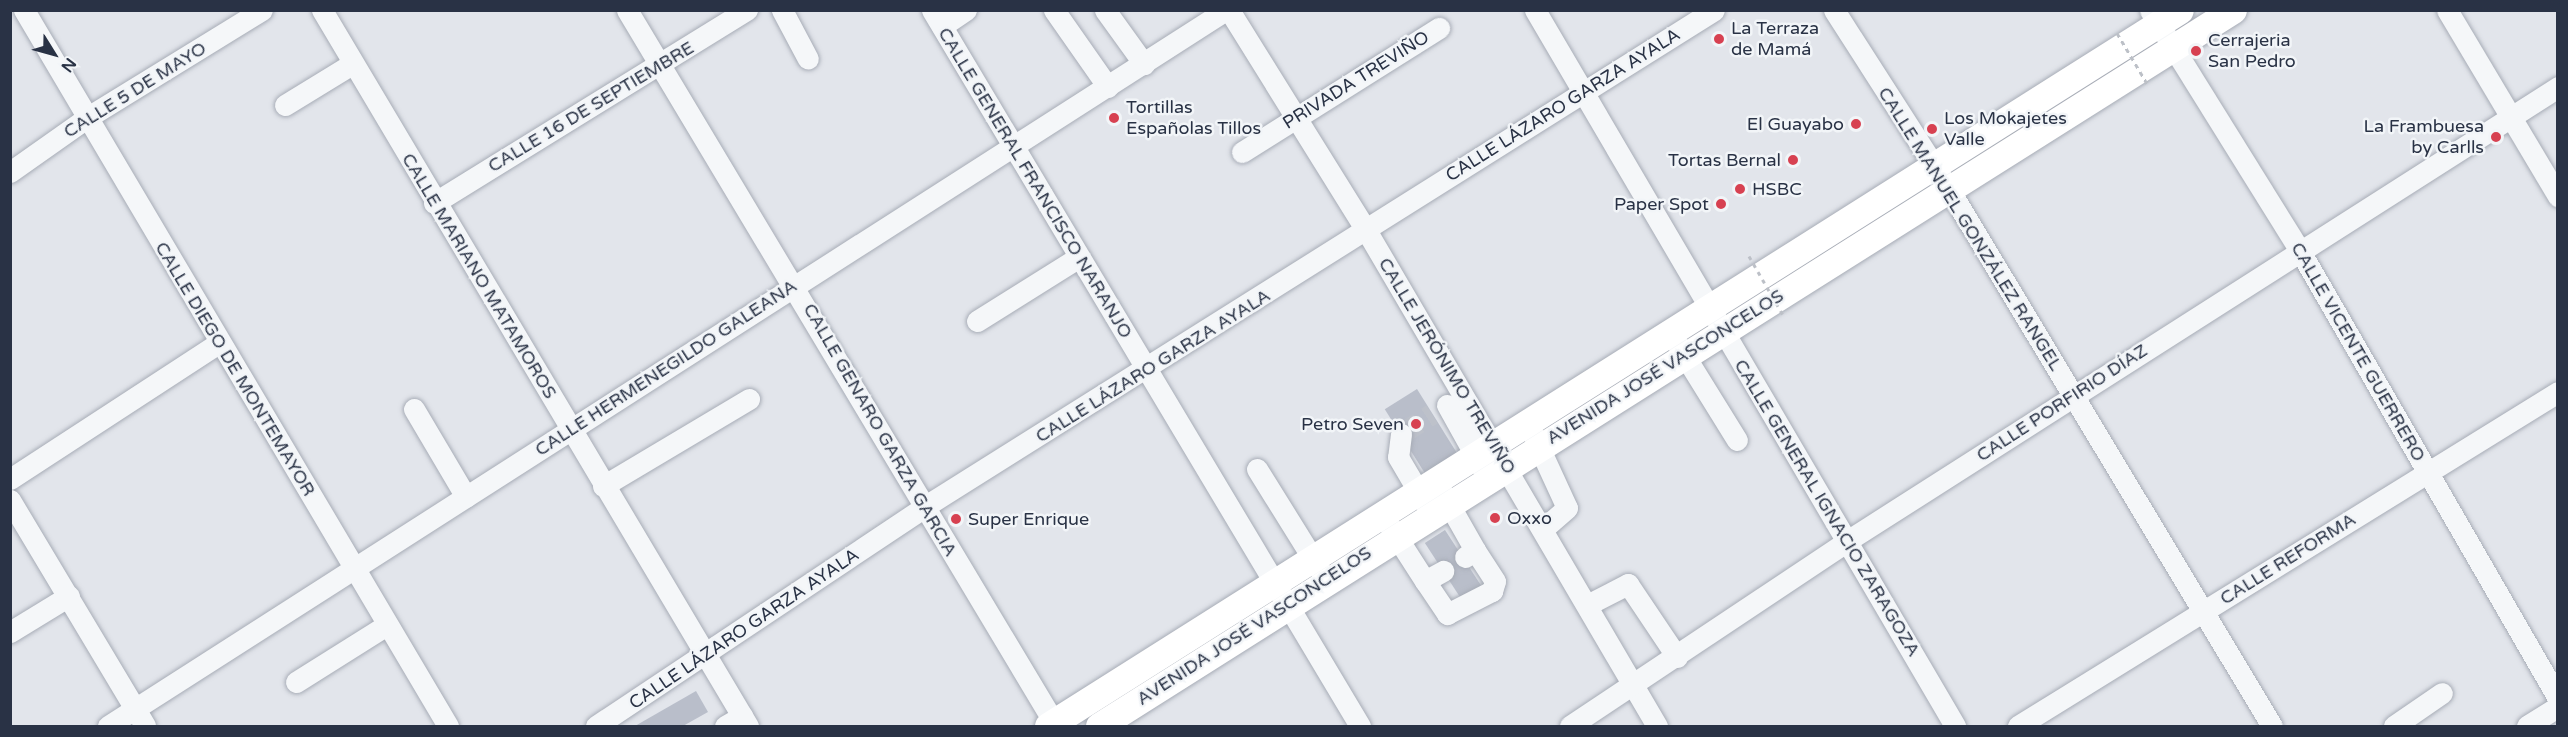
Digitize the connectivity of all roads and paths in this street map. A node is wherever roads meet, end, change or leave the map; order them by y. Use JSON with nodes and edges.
{"nodes":[{"id":1,"x":24,"y":10,"type":"edge"},
{"id":2,"x":262,"y":10,"type":"edge"},
{"id":3,"x":322,"y":10,"type":"edge"},
{"id":4,"x":627,"y":10,"type":"edge"},
{"id":5,"x":747,"y":10,"type":"edge"},
{"id":6,"x":782,"y":10,"type":"edge"},
{"id":7,"x":966,"y":10,"type":"edge"},
{"id":8,"x":1054,"y":10,"type":"edge"},
{"id":9,"x":1106,"y":10,"type":"edge"},
{"id":10,"x":1227,"y":10,"type":"edge"},
{"id":11,"x":1534,"y":10,"type":"edge"},
{"id":12,"x":1714,"y":10,"type":"edge"},
{"id":13,"x":1834,"y":10,"type":"edge"},
{"id":14,"x":2233,"y":10,"type":"edge"},
{"id":15,"x":2447,"y":10,"type":"edge"},
{"id":16,"x":2162,"y":15,"type":"edge"},
{"id":17,"x":937,"y":18,"type":"edge"},
{"id":18,"x":1439,"y":28,"type":"dead end"},
{"id":19,"x":2117,"y":33,"type":"dead end"},
{"id":20,"x":2173,"y":50,"type":"junction"},
{"id":21,"x":808,"y":58,"type":"dead end"},
{"id":22,"x":352,"y":64,"type":"junction"},
{"id":23,"x":1144,"y":64,"type":"junction"},
{"id":24,"x":660,"y":66,"type":"junction"},
{"id":25,"x":2148,"y":85,"type":"dead end"},
{"id":26,"x":1108,"y":87,"type":"junction"},
{"id":27,"x":2558,"y":87,"type":"edge"},
{"id":28,"x":1583,"y":92,"type":"junction"},
{"id":29,"x":285,"y":105,"type":"dead end"},
{"id":30,"x":1294,"y":116,"type":"junction"},
{"id":31,"x":88,"y":117,"type":"junction"},
{"id":32,"x":2510,"y":117,"type":"junction"},
{"id":33,"x":1014,"y":146,"type":"junction"},
{"id":34,"x":1242,"y":152,"type":"dead end"},
{"id":35,"x":1933,"y":167,"type":"junction"},
{"id":36,"x":10,"y":172,"type":"edge"},
{"id":37,"x":1950,"y":190,"type":"junction"},
{"id":38,"x":2558,"y":196,"type":"edge"},
{"id":39,"x":434,"y":203,"type":"junction"},
{"id":40,"x":1366,"y":230,"type":"junction"},
{"id":41,"x":2300,"y":251,"type":"junction"},
{"id":42,"x":1749,"y":256,"type":"dead end"},
{"id":43,"x":1079,"y":257,"type":"junction"},
{"id":44,"x":795,"y":284,"type":"junction"},
{"id":45,"x":1707,"y":308,"type":"junction"},
{"id":46,"x":1784,"y":315,"type":"dead end"},
{"id":47,"x":977,"y":321,"type":"dead end"},
{"id":48,"x":1670,"y":332,"type":"junction"},
{"id":49,"x":1722,"y":332,"type":"junction"},
{"id":50,"x":219,"y":343,"type":"junction"},
{"id":51,"x":1684,"y":356,"type":"junction"},
{"id":52,"x":1146,"y":372,"type":"junction"},
{"id":53,"x":2558,"y":392,"type":"edge"},
{"id":54,"x":2072,"y":396,"type":"junction"},
{"id":55,"x":749,"y":399,"type":"dead end"},
{"id":56,"x":414,"y":409,"type":"dead end"},
{"id":57,"x":1527,"y":423,"type":"junction"},
{"id":58,"x":571,"y":429,"type":"junction"},
{"id":59,"x":1401,"y":434,"type":"dead end"},
{"id":60,"x":1737,"y":440,"type":"dead end"},
{"id":61,"x":1539,"y":447,"type":"junction"},
{"id":62,"x":1491,"y":462,"type":"junction"},
{"id":63,"x":1257,"y":469,"type":"dead end"},
{"id":64,"x":2427,"y":472,"type":"junction"},
{"id":65,"x":10,"y":478,"type":"edge"},
{"id":66,"x":603,"y":486,"type":"junction"},
{"id":67,"x":466,"y":497,"type":"junction"},
{"id":68,"x":1433,"y":497,"type":"junction"},
{"id":69,"x":10,"y":500,"type":"edge"},
{"id":70,"x":924,"y":507,"type":"junction"},
{"id":71,"x":1389,"y":524,"type":"junction"},
{"id":72,"x":1543,"y":529,"type":"junction"},
{"id":73,"x":1847,"y":541,"type":"junction"},
{"id":74,"x":1320,"y":569,"type":"junction"},
{"id":75,"x":355,"y":571,"type":"junction"},
{"id":76,"x":1273,"y":582,"type":"junction"},
{"id":77,"x":69,"y":596,"type":"junction"},
{"id":78,"x":1589,"y":604,"type":"junction"},
{"id":79,"x":1286,"y":607,"type":"junction"},
{"id":80,"x":2202,"y":612,"type":"junction"},
{"id":81,"x":385,"y":626,"type":"junction"},
{"id":82,"x":10,"y":632,"type":"edge"},
{"id":83,"x":708,"y":656,"type":"junction"},
{"id":84,"x":1677,"y":657,"type":"junction"},
{"id":85,"x":296,"y":682,"type":"dead end"},
{"id":86,"x":1635,"y":686,"type":"junction"},
{"id":87,"x":2442,"y":693,"type":"dead end"},
{"id":88,"x":2558,"y":698,"type":"edge"},
{"id":89,"x":2558,"y":707,"type":"edge"},
{"id":90,"x":140,"y":718,"type":"edge"},
{"id":91,"x":739,"y":723,"type":"edge"},
{"id":92,"x":1053,"y":725,"type":"edge"},
{"id":93,"x":108,"y":726,"type":"edge"},
{"id":94,"x":448,"y":726,"type":"edge"},
{"id":95,"x":596,"y":726,"type":"edge"},
{"id":96,"x":1099,"y":726,"type":"edge"},
{"id":97,"x":1360,"y":726,"type":"edge"},
{"id":98,"x":1570,"y":726,"type":"edge"},
{"id":99,"x":1657,"y":726,"type":"edge"},
{"id":100,"x":1956,"y":726,"type":"edge"},
{"id":101,"x":2018,"y":726,"type":"edge"},
{"id":102,"x":2271,"y":726,"type":"edge"},
{"id":103,"x":2394,"y":726,"type":"edge"},
{"id":104,"x":2527,"y":726,"type":"edge"}],
"edges":[{"from":1,"to":31,"type":"street","name":"CALLE DIEGO DE MONTEMAYOR"},
{"from":2,"to":31,"type":"street","name":"CALLE 5 DE MAYO"},
{"from":3,"to":22,"type":"street","name":"CALLE MARIANO MATAMOROS"},
{"from":4,"to":24,"type":"street","name":"CALLE GENARO GARZA GARCIA"},
{"from":5,"to":24,"type":"street","name":"CALLE 16 DE SEPTIEMBRE"},
{"from":6,"to":21,"type":"street"},
{"from":7,"to":17,"type":"street"},
{"from":8,"to":26,"type":"street"},
{"from":9,"to":23,"type":"street"},
{"from":10,"to":23,"type":"street","name":"CALLE HERMENEGILDO GALEANA"},
{"from":10,"to":30,"type":"street","name":"CALLE JERÓNIMO TREVIÑO"},
{"from":11,"to":28,"type":"street","name":"CALLE GENERAL IGNACIO ZARAGOZA"},
{"from":12,"to":28,"type":"street","name":"CALLE LÁZARO GARZA AYALA"},
{"from":13,"to":35,"type":"street","name":"CALLE MANUEL GONZÁLEZ RANGEL"},
{"from":14,"to":20,"type":"main road","name":"AVENIDA JOSÉ VASCONCELOS"},
{"from":15,"to":32,"type":"street"},
{"from":16,"to":20,"type":"street","name":"CALLE VICENTE GUERRERO"},
{"from":16,"to":35,"type":"main road","name":"AVENIDA JOSÉ VASCONCELOS"},
{"from":17,"to":33,"type":"street","name":"CALLE GENERAL FRANCISCO NARANJO"},
{"from":18,"to":30,"type":"street","name":"PRIVADA TREVIÑO"},
{"from":19,"to":25,"type":"path","bridge":true},
{"from":20,"to":37,"type":"main road","name":"AVENIDA JOSÉ VASCONCELOS"},
{"from":20,"to":41,"type":"street","name":"CALLE VICENTE GUERRERO"},
{"from":22,"to":29,"type":"street"},
{"from":22,"to":39,"type":"street","name":"CALLE MARIANO MATAMOROS"},
{"from":23,"to":26,"type":"street","name":"CALLE HERMENEGILDO GALEANA"},
{"from":24,"to":39,"type":"street","name":"CALLE 16 DE SEPTIEMBRE"},
{"from":24,"to":44,"type":"street","name":"CALLE GENARO GARZA GARCIA"},
{"from":26,"to":33,"type":"street","name":"CALLE HERMENEGILDO GALEANA"},
{"from":27,"to":32,"type":"street","name":"CALLE PORFIRIO DÍAZ"},
{"from":28,"to":40,"type":"street","name":"CALLE LÁZARO GARZA AYALA"},
{"from":28,"to":45,"type":"street","name":"CALLE GENERAL IGNACIO ZARAGOZA"},
{"from":30,"to":34,"type":"street","name":"PRIVADA TREVIÑO"},
{"from":30,"to":40,"type":"street","name":"CALLE JERÓNIMO TREVIÑO"},
{"from":31,"to":36,"type":"street","name":"CALLE 5 DE MAYO"},
{"from":31,"to":50,"type":"street","name":"CALLE DIEGO DE MONTEMAYOR"},
{"from":32,"to":38,"type":"street"},
{"from":32,"to":41,"type":"street","name":"CALLE PORFIRIO DÍAZ"},
{"from":33,"to":43,"type":"street","name":"CALLE GENERAL FRANCISCO NARANJO"},
{"from":33,"to":44,"type":"street","name":"CALLE HERMENEGILDO GALEANA"},
{"from":35,"to":37,"type":"street","name":"CALLE MANUEL GONZÁLEZ RANGEL"},
{"from":35,"to":45,"type":"main road","name":"AVENIDA JOSÉ VASCONCELOS"},
{"from":37,"to":49,"type":"main road","name":"AVENIDA JOSÉ VASCONCELOS"},
{"from":37,"to":54,"type":"street","name":"CALLE MANUEL GONZÁLEZ RANGEL"},
{"from":39,"to":58,"type":"street","name":"CALLE MARIANO MATAMOROS"},
{"from":40,"to":52,"type":"street","name":"CALLE LÁZARO GARZA AYALA"},
{"from":40,"to":62,"type":"street","name":"CALLE JERÓNIMO TREVIÑO"},
{"from":41,"to":54,"type":"street","name":"CALLE PORFIRIO DÍAZ"},
{"from":41,"to":64,"type":"street","name":"CALLE VICENTE GUERRERO"},
{"from":42,"to":46,"type":"path","bridge":true},
{"from":43,"to":47,"type":"street"},
{"from":43,"to":52,"type":"street","name":"CALLE GENERAL FRANCISCO NARANJO"},
{"from":44,"to":58,"type":"street","name":"CALLE HERMENEGILDO GALEANA"},
{"from":44,"to":70,"type":"street","name":"CALLE GENARO GARZA GARCIA"},
{"from":45,"to":48,"type":"main road","name":"AVENIDA JOSÉ VASCONCELOS"},
{"from":45,"to":49,"type":"street","name":"CALLE GENERAL IGNACIO ZARAGOZA"},
{"from":48,"to":51,"type":"street"},
{"from":48,"to":57,"type":"main road","name":"AVENIDA JOSÉ VASCONCELOS"},
{"from":49,"to":51,"type":"main road","name":"AVENIDA JOSÉ VASCONCELOS"},
{"from":49,"to":73,"type":"street","name":"CALLE GENERAL IGNACIO ZARAGOZA"},
{"from":50,"to":65,"type":"street"},
{"from":50,"to":75,"type":"street","name":"CALLE DIEGO DE MONTEMAYOR"},
{"from":51,"to":60,"type":"street"},
{"from":51,"to":61,"type":"main road","name":"AVENIDA JOSÉ VASCONCELOS"},
{"from":52,"to":70,"type":"street","name":"CALLE LÁZARO GARZA AYALA"},
{"from":52,"to":76,"type":"street","name":"CALLE GENERAL FRANCISCO NARANJO"},
{"from":53,"to":64,"type":"street","name":"CALLE REFORMA"},
{"from":54,"to":73,"type":"street","name":"CALLE PORFIRIO DÍAZ"},
{"from":54,"to":80,"type":"street","name":"CALLE MANUEL GONZÁLEZ RANGEL"},
{"from":55,"to":66,"type":"street"},
{"from":56,"to":67,"type":"street"},
{"from":57,"to":61,"type":"street"},
{"from":57,"to":62,"type":"main road","name":"AVENIDA JOSÉ VASCONCELOS"},
{"from":58,"to":66,"type":"street","name":"CALLE MARIANO MATAMOROS"},
{"from":58,"to":67,"type":"street","name":"CALLE HERMENEGILDO GALEANA"},
{"from":59,"to":68,"type":"street"},
{"from":61,"to":62,"type":"main road","name":"AVENIDA JOSÉ VASCONCELOS"},
{"from":61,"to":72,"type":"street"},
{"from":62,"to":68,"type":"main road","name":"AVENIDA JOSÉ VASCONCELOS"},
{"from":62,"to":72,"type":"street","name":"CALLE JERÓNIMO TREVIÑO"},
{"from":63,"to":74,"type":"street"},
{"from":64,"to":80,"type":"street","name":"CALLE REFORMA"},
{"from":64,"to":88,"type":"street","name":"CALLE VICENTE GUERRERO"},
{"from":66,"to":83,"type":"street","name":"CALLE MARIANO MATAMOROS"},
{"from":67,"to":75,"type":"street","name":"CALLE HERMENEGILDO GALEANA"},
{"from":68,"to":71,"type":"main road","name":"AVENIDA JOSÉ VASCONCELOS"},
{"from":68,"to":71,"type":"street"},
{"from":69,"to":77,"type":"street"},
{"from":70,"to":83,"type":"street","name":"CALLE LÁZARO GARZA AYALA"},
{"from":70,"to":92,"type":"street","name":"CALLE GENARO GARZA GARCIA"},
{"from":71,"to":74,"type":"main road","name":"AVENIDA JOSÉ VASCONCELOS"},
{"from":72,"to":78,"type":"street","name":"CALLE JERÓNIMO TREVIÑO"},
{"from":73,"to":84,"type":"street","name":"CALLE PORFIRIO DÍAZ"},
{"from":73,"to":100,"type":"street","name":"CALLE GENERAL IGNACIO ZARAGOZA"},
{"from":74,"to":76,"type":"main road","name":"AVENIDA JOSÉ VASCONCELOS"},
{"from":74,"to":79,"type":"main road","name":"AVENIDA JOSÉ VASCONCELOS"},
{"from":75,"to":81,"type":"street","name":"CALLE DIEGO DE MONTEMAYOR"},
{"from":75,"to":90,"type":"street","name":"CALLE HERMENEGILDO GALEANA"},
{"from":76,"to":79,"type":"street","name":"CALLE GENERAL FRANCISCO NARANJO"},
{"from":76,"to":92,"type":"main road","name":"AVENIDA JOSÉ VASCONCELOS"},
{"from":77,"to":82,"type":"street"},
{"from":77,"to":90,"type":"street"},
{"from":78,"to":84,"type":"street"},
{"from":78,"to":86,"type":"street","name":"CALLE JERÓNIMO TREVIÑO"},
{"from":79,"to":96,"type":"main road","name":"AVENIDA JOSÉ VASCONCELOS"},
{"from":79,"to":97,"type":"street","name":"CALLE GENERAL FRANCISCO NARANJO"},
{"from":80,"to":101,"type":"street","name":"CALLE REFORMA"},
{"from":80,"to":102,"type":"street","name":"CALLE MANUEL GONZÁLEZ RANGEL"},
{"from":81,"to":85,"type":"street"},
{"from":81,"to":94,"type":"street","name":"CALLE DIEGO DE MONTEMAYOR"},
{"from":83,"to":91,"type":"street","name":"CALLE MARIANO MATAMOROS"},
{"from":83,"to":95,"type":"street","name":"CALLE LÁZARO GARZA AYALA"},
{"from":84,"to":86,"type":"street","name":"CALLE PORFIRIO DÍAZ"},
{"from":86,"to":98,"type":"street","name":"CALLE PORFIRIO DÍAZ"},
{"from":86,"to":99,"type":"street","name":"CALLE JERÓNIMO TREVIÑO"},
{"from":87,"to":103,"type":"street"},
{"from":89,"to":104,"type":"street"},
{"from":90,"to":93,"type":"street","name":"CALLE HERMENEGILDO GALEANA"}]}
